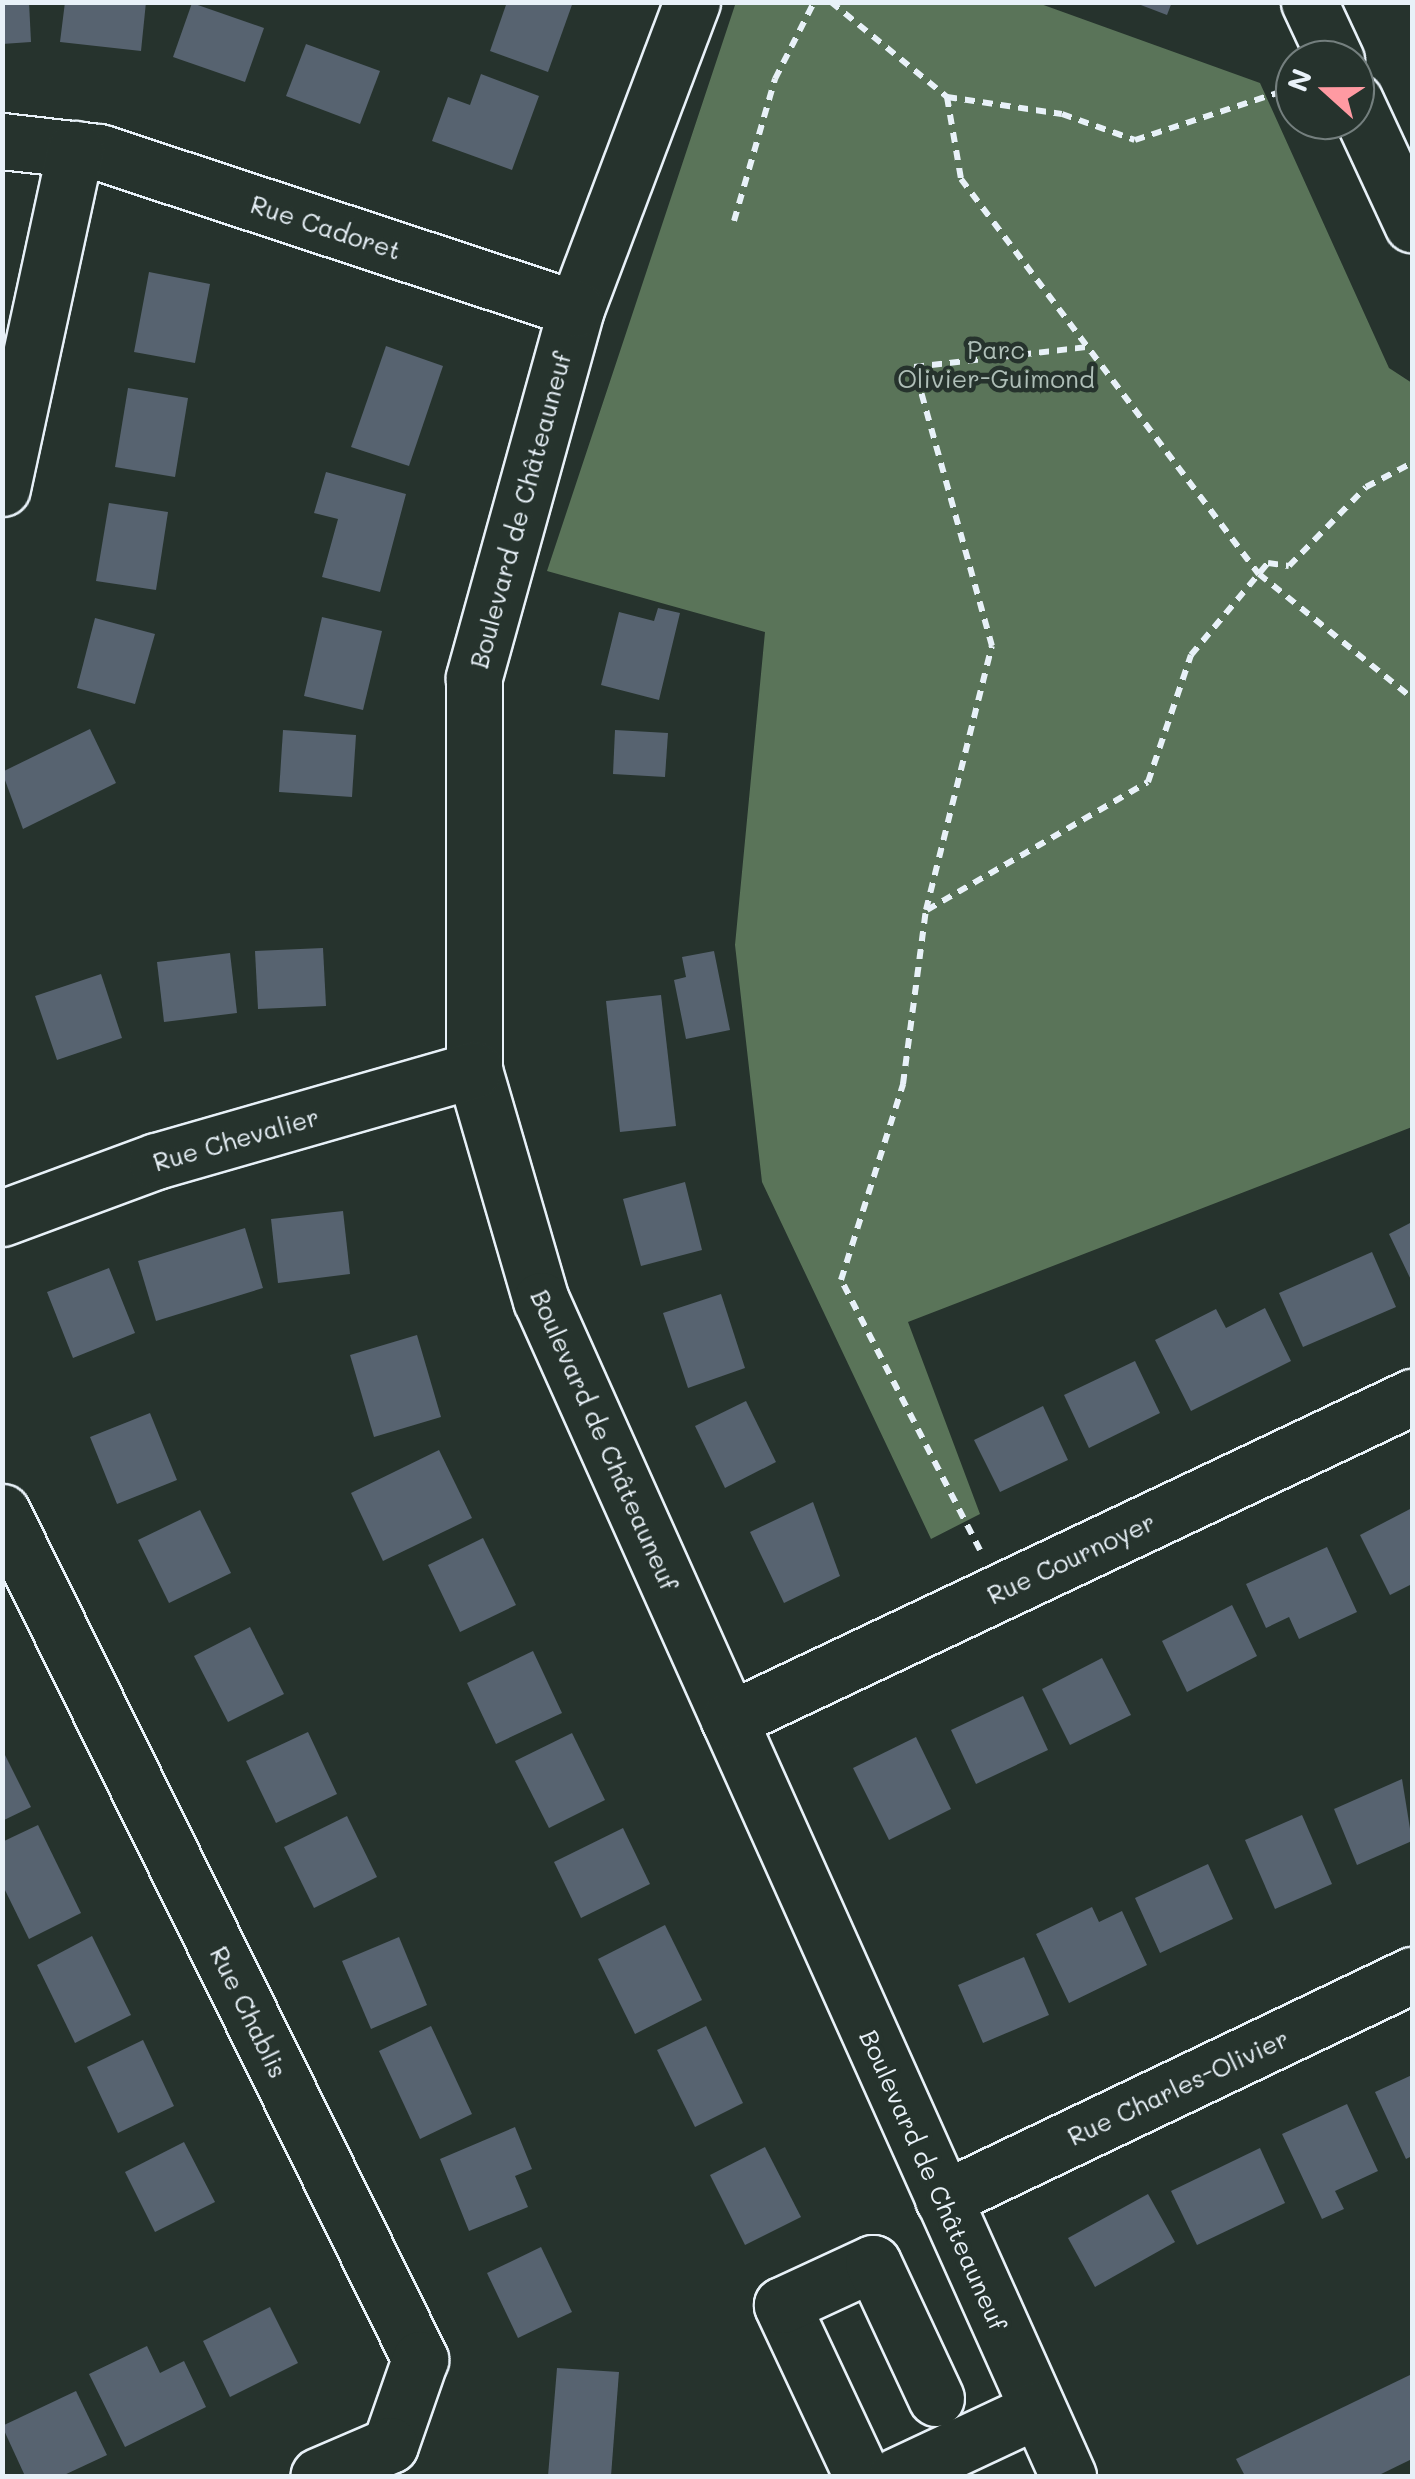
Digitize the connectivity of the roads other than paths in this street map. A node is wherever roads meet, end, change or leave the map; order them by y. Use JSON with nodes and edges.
{"nodes":[{"id":1,"x":692,"y":2,"type":"edge"},
{"id":2,"x":1310,"y":2,"type":"edge"},
{"id":3,"x":1327,"y":40,"type":"edge"},
{"id":4,"x":2,"y":140,"type":"edge"},
{"id":5,"x":1373,"y":140,"type":"edge"},
{"id":6,"x":75,"y":149,"type":"junction"},
{"id":7,"x":1412,"y":224,"type":"edge"},
{"id":8,"x":576,"y":309,"type":"junction"},
{"id":9,"x":2,"y":488,"type":"edge"},
{"id":10,"x":474,"y":1070,"type":"junction"},
{"id":11,"x":2,"y":1218,"type":"edge"},
{"id":12,"x":1412,"y":1397,"type":"edge"},
{"id":13,"x":2,"y":1512,"type":"edge"},
{"id":14,"x":729,"y":1720,"type":"junction"},
{"id":15,"x":1412,"y":1976,"type":"edge"},
{"id":16,"x":944,"y":2198,"type":"junction"},
{"id":17,"x":965,"y":2256,"type":"junction"},
{"id":18,"x":886,"y":2291,"type":"junction"},
{"id":19,"x":936,"y":2398,"type":"dead end"},
{"id":20,"x":1037,"y":2410,"type":"junction"},
{"id":21,"x":318,"y":2476,"type":"edge"},
{"id":22,"x":862,"y":2476,"type":"edge"},
{"id":23,"x":896,"y":2476,"type":"edge"},
{"id":24,"x":1068,"y":2476,"type":"edge"}],
"edges":[{"from":1,"to":8,"type":"street","name":"Boulevard de Châteauneuf"},
{"from":2,"to":3,"type":"street"},
{"from":4,"to":6,"type":"street","name":"Rue Cadoret"},
{"from":5,"to":7,"type":"street"},
{"from":6,"to":8,"type":"street","name":"Rue Cadoret"},
{"from":6,"to":9,"type":"street"},
{"from":8,"to":10,"type":"street","name":"Boulevard de Châteauneuf"},
{"from":10,"to":11,"type":"street","name":"Rue Chevalier"},
{"from":10,"to":14,"type":"street","name":"Boulevard de Châteauneuf"},
{"from":12,"to":14,"type":"street","name":"Rue Cournoyer"},
{"from":13,"to":21,"type":"street","name":"Rue Chablis"},
{"from":14,"to":16,"type":"street","name":"Boulevard de Châteauneuf"},
{"from":15,"to":16,"type":"street","name":"Rue Charles-Olivier"},
{"from":16,"to":17,"type":"street","name":"Boulevard de Châteauneuf"},
{"from":17,"to":18,"type":"street"},
{"from":17,"to":20,"type":"street","name":"Boulevard de Châteauneuf"},
{"from":18,"to":19,"type":"street"},
{"from":18,"to":22,"type":"street"},
{"from":20,"to":23,"type":"street"},
{"from":20,"to":24,"type":"street","name":"Boulevard de Châteauneuf"}]}
